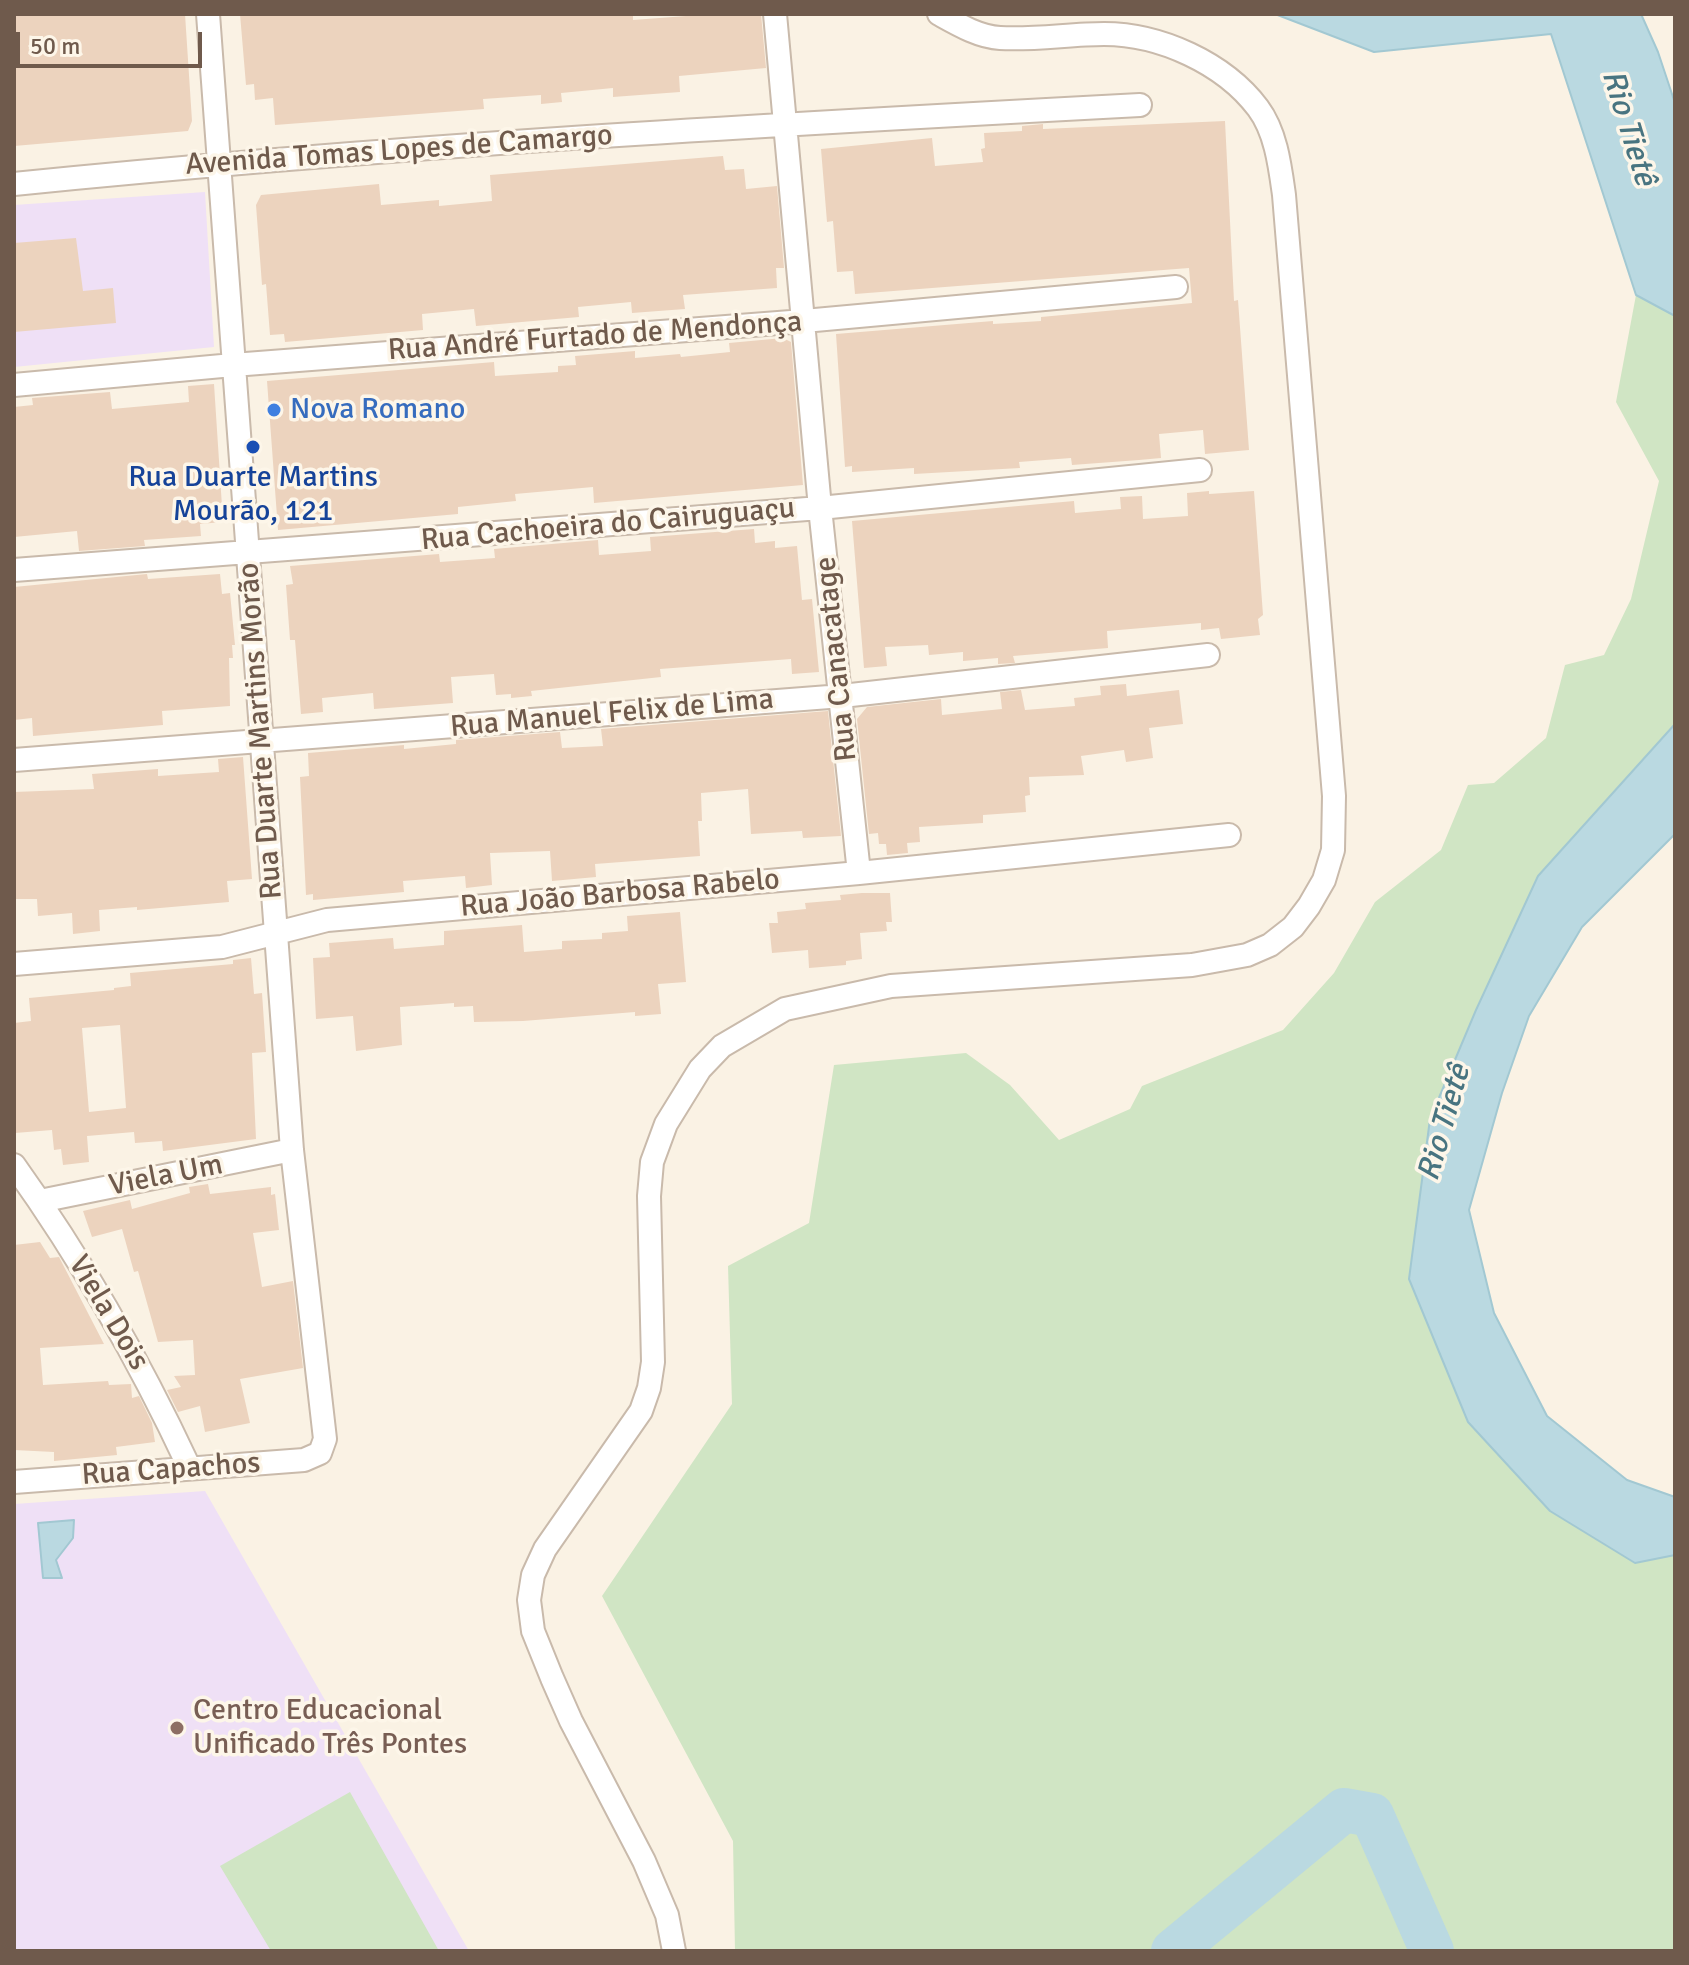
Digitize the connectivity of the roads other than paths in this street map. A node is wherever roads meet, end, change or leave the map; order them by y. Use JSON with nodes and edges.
{"nodes":[{"id":1,"x":208,"y":14,"type":"edge"},
{"id":2,"x":775,"y":14,"type":"edge"},
{"id":3,"x":939,"y":14,"type":"edge"},
{"id":4,"x":1140,"y":105,"type":"dead end"},
{"id":5,"x":785,"y":124,"type":"junction"},
{"id":6,"x":218,"y":163,"type":"junction"},
{"id":7,"x":14,"y":184,"type":"edge"},
{"id":8,"x":1176,"y":287,"type":"dead end"},
{"id":9,"x":804,"y":321,"type":"junction"},
{"id":10,"x":233,"y":365,"type":"junction"},
{"id":11,"x":14,"y":385,"type":"edge"},
{"id":12,"x":1200,"y":470,"type":"dead end"},
{"id":13,"x":820,"y":508,"type":"junction"},
{"id":14,"x":249,"y":554,"type":"junction"},
{"id":15,"x":14,"y":570,"type":"edge"},
{"id":16,"x":1208,"y":655,"type":"dead end"},
{"id":17,"x":842,"y":696,"type":"junction"},
{"id":18,"x":262,"y":741,"type":"junction"},
{"id":19,"x":14,"y":760,"type":"edge"},
{"id":20,"x":1229,"y":835,"type":"dead end"},
{"id":21,"x":859,"y":873,"type":"junction"},
{"id":22,"x":275,"y":933,"type":"junction"},
{"id":23,"x":14,"y":964,"type":"edge"},
{"id":24,"x":292,"y":1150,"type":"junction"},
{"id":25,"x":14,"y":1165,"type":"edge"},
{"id":26,"x":40,"y":1201,"type":"junction"},
{"id":27,"x":323,"y":1448,"type":"joint"},
{"id":28,"x":189,"y":1467,"type":"junction"},
{"id":29,"x":14,"y":1482,"type":"edge"},
{"id":30,"x":674,"y":1951,"type":"edge"}],
"edges":[{"from":1,"to":6,"type":"street","name":"Rua Duarte Martins Morão"},
{"from":2,"to":5,"type":"street","name":"Rua Canacatage"},
{"from":3,"to":30,"type":"street"},
{"from":4,"to":5,"type":"street","name":"Avenida Tomas Lopes de Camargo"},
{"from":5,"to":6,"type":"street","name":"Avenida Tomas Lopes de Camargo"},
{"from":5,"to":9,"type":"street","name":"Rua Canacatage"},
{"from":6,"to":7,"type":"street","name":"Avenida Tomas Lopes de Camargo"},
{"from":6,"to":10,"type":"street","name":"Rua Duarte Martins Morão"},
{"from":8,"to":9,"type":"street","name":"Rua André Furtado de Mendonça"},
{"from":9,"to":10,"type":"street","name":"Rua André Furtado de Mendonça"},
{"from":9,"to":13,"type":"street","name":"Rua Canacatage"},
{"from":10,"to":11,"type":"street","name":"Rua André Furtado de Mendonça"},
{"from":10,"to":14,"type":"street","name":"Rua Duarte Martins Morão"},
{"from":12,"to":13,"type":"street","name":"Rua Cachoeira do Cairuguaçu"},
{"from":13,"to":14,"type":"street","name":"Rua Cachoeira do Cairuguaçu"},
{"from":13,"to":17,"type":"street","name":"Rua Canacatage"},
{"from":14,"to":15,"type":"street","name":"Rua Cachoeira do Cairuguaçu"},
{"from":14,"to":18,"type":"street","name":"Rua Duarte Martins Morão"},
{"from":16,"to":17,"type":"street","name":"Rua Manuel Felix de Lima"},
{"from":17,"to":18,"type":"street","name":"Rua Manuel Felix de Lima"},
{"from":17,"to":21,"type":"street","name":"Rua Canacatage"},
{"from":18,"to":19,"type":"street","name":"Rua Manuel Felix de Lima"},
{"from":18,"to":22,"type":"street","name":"Rua Duarte Martins Morão"},
{"from":20,"to":21,"type":"street","name":"Rua João Barbosa Rabelo"},
{"from":21,"to":22,"type":"street","name":"Rua João Barbosa Rabelo"},
{"from":22,"to":23,"type":"street","name":"Rua João Barbosa Rabelo"},
{"from":22,"to":24,"type":"street","name":"Rua Duarte Martins Morão"},
{"from":24,"to":26,"type":"street","name":"Viela Um"},
{"from":24,"to":27,"type":"street","name":"Rua Duarte Martins Morão"},
{"from":25,"to":26,"type":"street","name":"Viela Dois"},
{"from":26,"to":28,"type":"street","name":"Viela Dois"},
{"from":27,"to":28,"type":"street","name":"Rua Capachos"},
{"from":28,"to":29,"type":"street","name":"Rua Capachos"}]}
